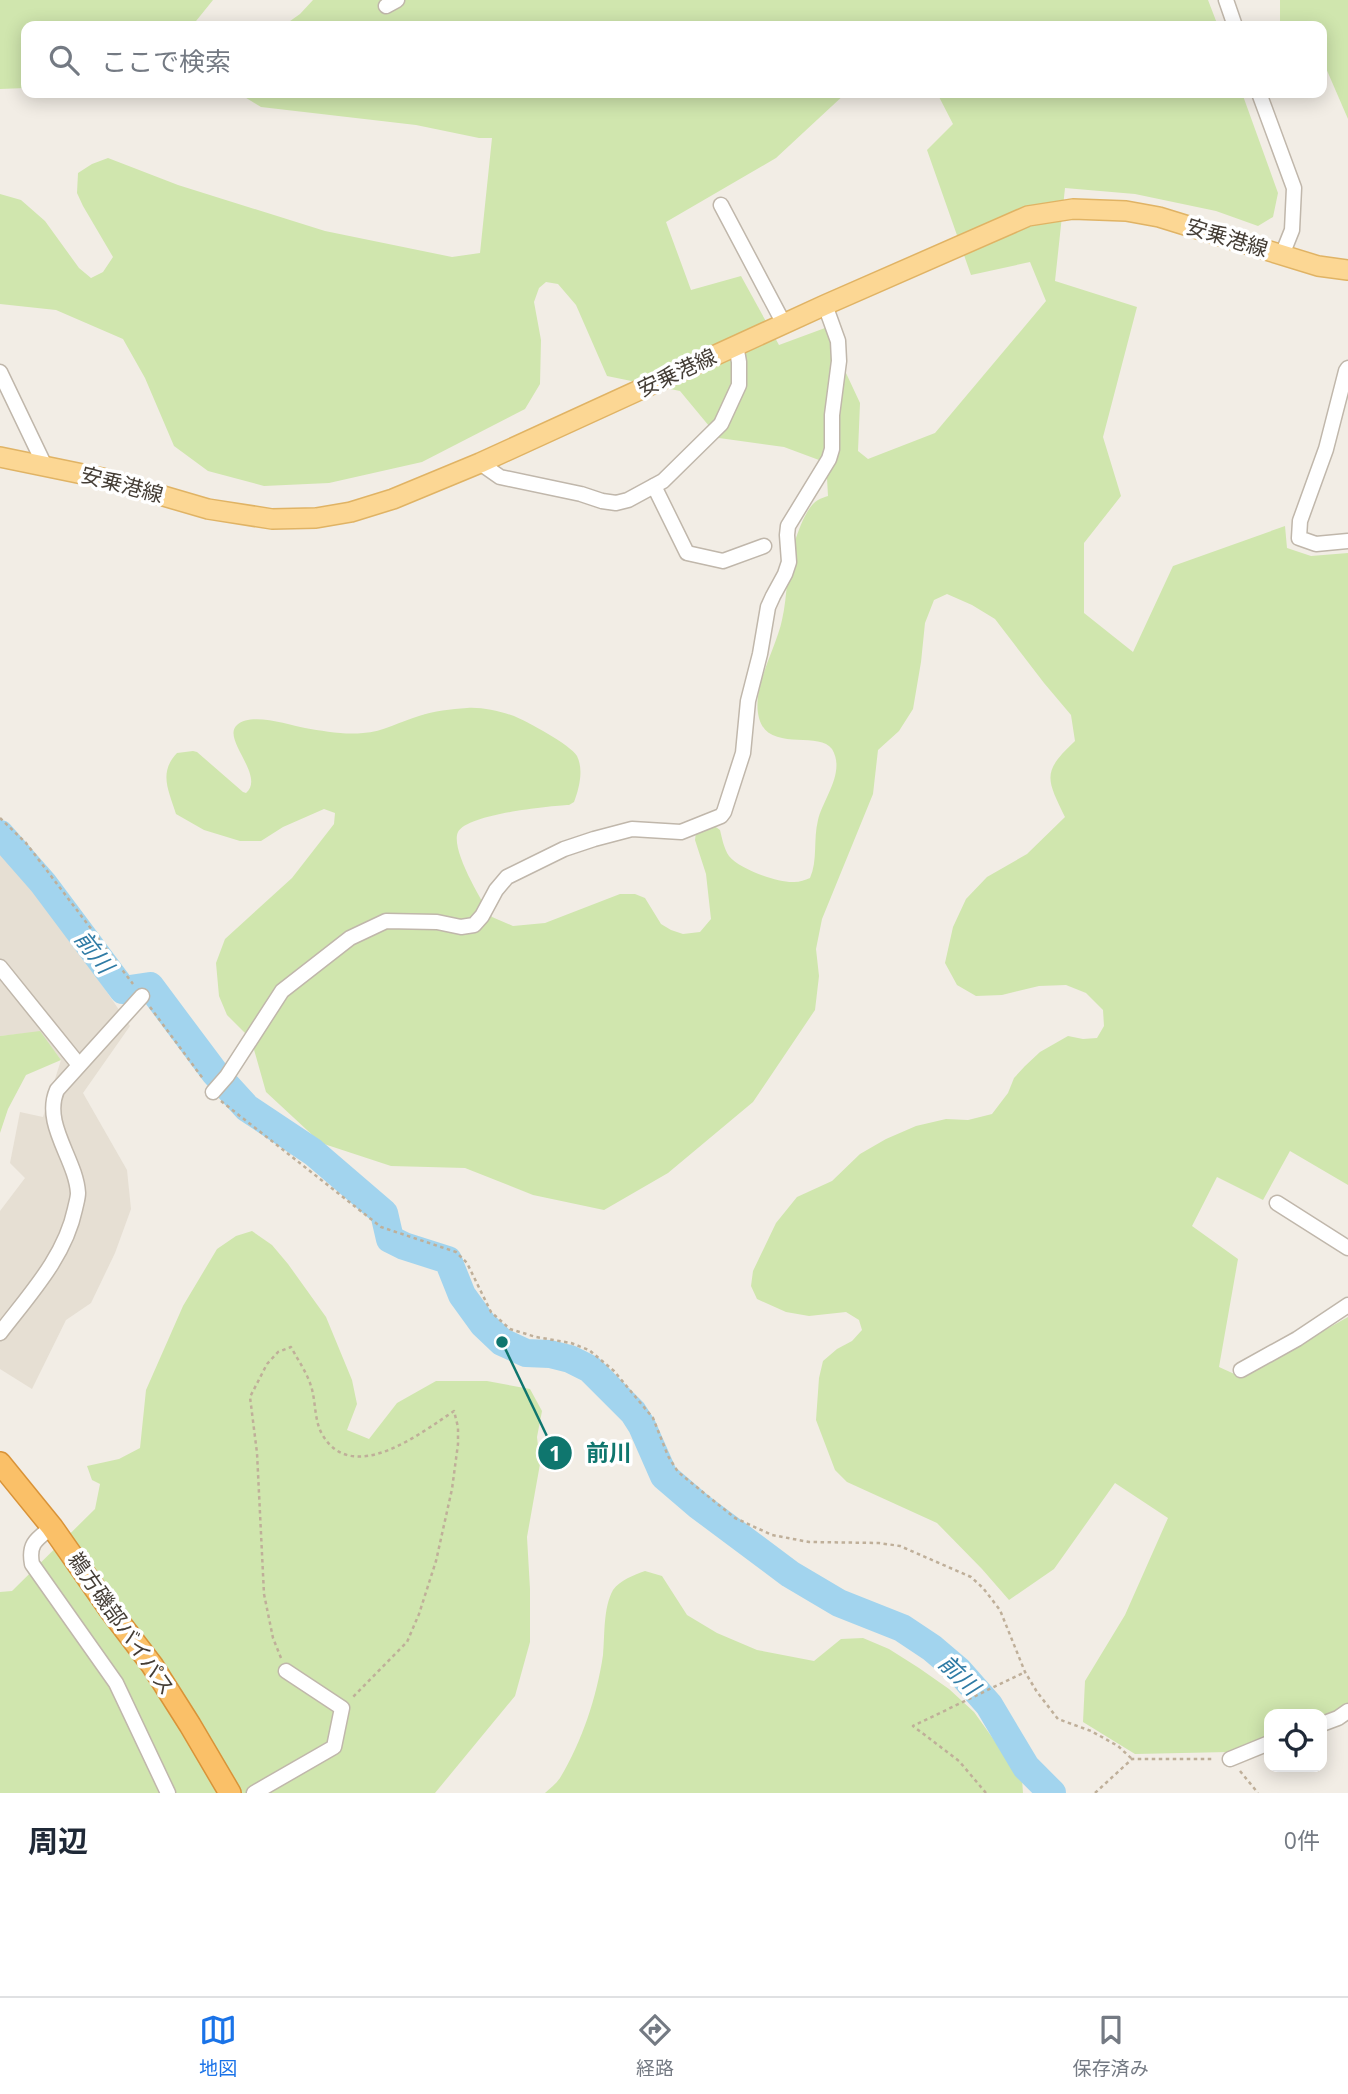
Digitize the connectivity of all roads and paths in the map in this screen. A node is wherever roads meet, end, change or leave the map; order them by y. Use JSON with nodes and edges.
{"nodes":[{"id":1,"x":1226,"y":0,"type":"edge"},
{"id":2,"x":1233,"y":21,"type":"edge"},
{"id":3,"x":1261,"y":98,"type":"edge"},
{"id":4,"x":722,"y":205,"type":"dead end"},
{"id":5,"x":1282,"y":255,"type":"junction"},
{"id":6,"x":1348,"y":270,"type":"edge"},
{"id":7,"x":825,"y":305,"type":"junction"},
{"id":8,"x":784,"y":324,"type":"junction"},
{"id":9,"x":736,"y":345,"type":"junction"},
{"id":10,"x":1348,"y":368,"type":"edge"},
{"id":11,"x":0,"y":372,"type":"edge"},
{"id":12,"x":0,"y":457,"type":"edge"},
{"id":13,"x":480,"y":463,"type":"junction"},
{"id":14,"x":46,"y":466,"type":"junction"},
{"id":15,"x":654,"y":486,"type":"junction"},
{"id":16,"x":1348,"y":541,"type":"edge"},
{"id":17,"x":764,"y":546,"type":"dead end"},
{"id":18,"x":0,"y":817,"type":"edge"},
{"id":19,"x":0,"y":967,"type":"edge"},
{"id":20,"x":130,"y":981,"type":"dead end"},
{"id":21,"x":142,"y":996,"type":"joint"},
{"id":22,"x":79,"y":1066,"type":"junction"},
{"id":23,"x":219,"y":1084,"type":"junction"},
{"id":24,"x":1277,"y":1203,"type":"dead end"},
{"id":25,"x":1348,"y":1248,"type":"edge"},
{"id":26,"x":1348,"y":1306,"type":"edge"},
{"id":27,"x":0,"y":1333,"type":"edge"},
{"id":28,"x":1241,"y":1370,"type":"dead end"},
{"id":29,"x":0,"y":1463,"type":"edge"},
{"id":30,"x":52,"y":1527,"type":"junction"},
{"id":31,"x":286,"y":1671,"type":"joint"},
{"id":32,"x":1025,"y":1672,"type":"junction"},
{"id":33,"x":342,"y":1708,"type":"junction"},
{"id":34,"x":1348,"y":1711,"type":"edge"},
{"id":35,"x":1327,"y":1722,"type":"edge"},
{"id":36,"x":1264,"y":1746,"type":"edge"},
{"id":37,"x":1132,"y":1759,"type":"junction"},
{"id":38,"x":1230,"y":1759,"type":"junction"},
{"id":39,"x":168,"y":1793,"type":"edge"},
{"id":40,"x":230,"y":1793,"type":"edge"},
{"id":41,"x":254,"y":1793,"type":"edge"},
{"id":42,"x":986,"y":1793,"type":"edge"},
{"id":43,"x":1095,"y":1793,"type":"edge"},
{"id":44,"x":1258,"y":1793,"type":"edge"}],
"edges":[{"from":1,"to":2,"type":"street"},
{"from":3,"to":5,"type":"street"},
{"from":4,"to":8,"type":"street"},
{"from":5,"to":6,"type":"main road","name":"安乗港線"},
{"from":5,"to":7,"type":"main road","name":"安乗港線"},
{"from":7,"to":8,"type":"main road","name":"安乗港線"},
{"from":7,"to":23,"type":"street"},
{"from":8,"to":9,"type":"main road","name":"安乗港線"},
{"from":9,"to":13,"type":"main road","name":"安乗港線"},
{"from":9,"to":15,"type":"street"},
{"from":10,"to":16,"type":"street"},
{"from":11,"to":14,"type":"street"},
{"from":12,"to":14,"type":"main road","name":"安乗港線"},
{"from":13,"to":14,"type":"main road","name":"安乗港線"},
{"from":13,"to":15,"type":"street"},
{"from":15,"to":17,"type":"street"},
{"from":18,"to":20,"type":"path"},
{"from":19,"to":22,"type":"street"},
{"from":21,"to":22,"type":"street"},
{"from":21,"to":23,"type":"path"},
{"from":22,"to":27,"type":"street"},
{"from":23,"to":32,"type":"path"},
{"from":24,"to":25,"type":"street"},
{"from":26,"to":28,"type":"street"},
{"from":29,"to":30,"type":"highway","name":"鵜方磯部バイパス"},
{"from":30,"to":39,"type":"street"},
{"from":30,"to":40,"type":"highway","name":"鵜方磯部バイパス"},
{"from":31,"to":33,"type":"street"},
{"from":31,"to":33,"type":"path"},
{"from":32,"to":37,"type":"path"},
{"from":32,"to":42,"type":"path"},
{"from":33,"to":41,"type":"street"},
{"from":34,"to":35,"type":"street"},
{"from":36,"to":38,"type":"street"},
{"from":37,"to":38,"type":"path"},
{"from":37,"to":43,"type":"path"},
{"from":38,"to":44,"type":"path"}]}
